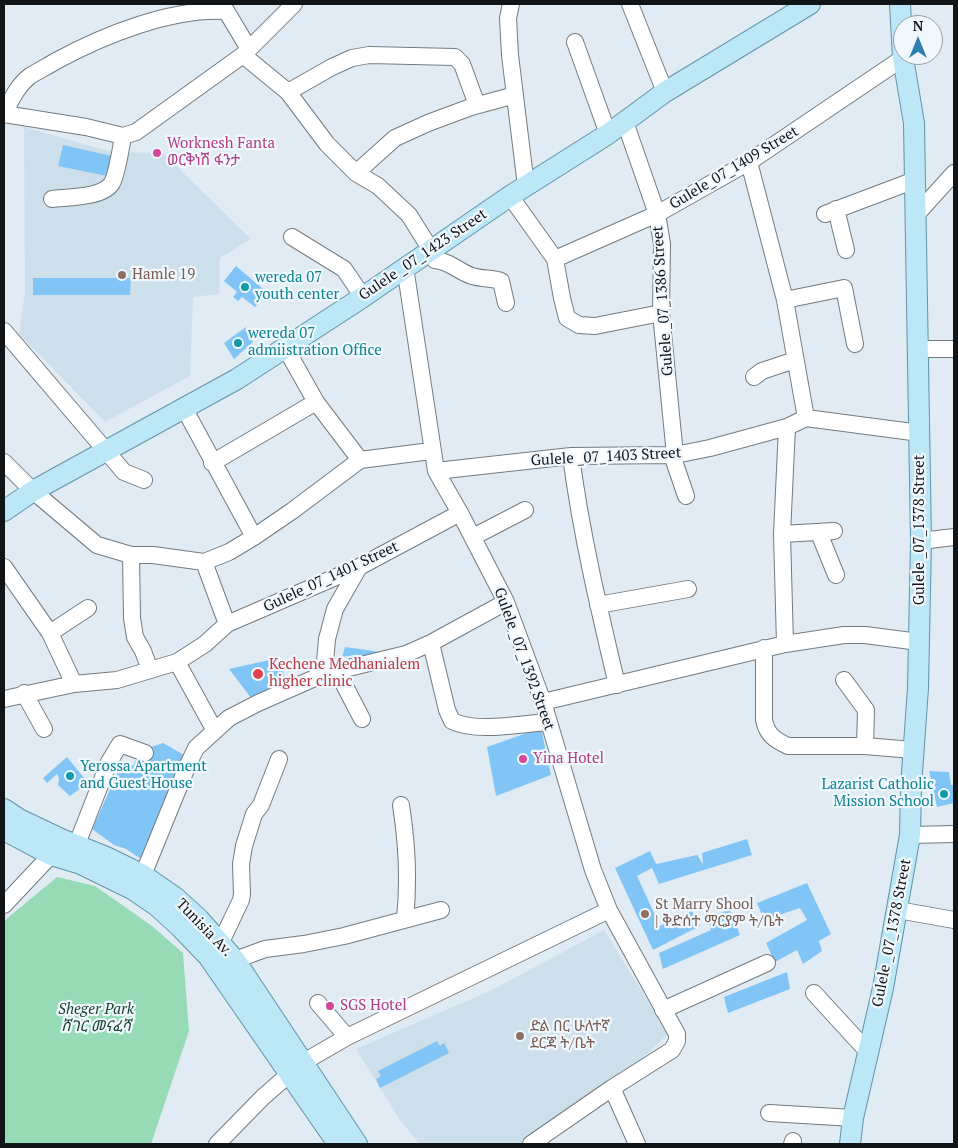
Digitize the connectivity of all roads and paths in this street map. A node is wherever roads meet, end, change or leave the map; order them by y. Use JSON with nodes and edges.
{"nodes":[{"id":1,"x":294,"y":4,"type":"edge"},
{"id":2,"x":511,"y":4,"type":"edge"},
{"id":3,"x":630,"y":4,"type":"edge"},
{"id":4,"x":810,"y":4,"type":"edge"},
{"id":5,"x":224,"y":8,"type":"edge"},
{"id":6,"x":575,"y":42,"type":"dead end"},
{"id":7,"x":246,"y":52,"type":"junction"},
{"id":8,"x":893,"y":65,"type":"edge"},
{"id":9,"x":904,"y":65,"type":"edge"},
{"id":10,"x":288,"y":92,"type":"junction"},
{"id":11,"x":665,"y":92,"type":"junction"},
{"id":12,"x":515,"y":95,"type":"junction"},
{"id":13,"x":477,"y":105,"type":"junction"},
{"id":14,"x":4,"y":114,"type":"edge"},
{"id":15,"x":625,"y":122,"type":"junction"},
{"id":16,"x":608,"y":134,"type":"junction"},
{"id":17,"x":123,"y":136,"type":"junction"},
{"id":18,"x":749,"y":162,"type":"junction"},
{"id":19,"x":356,"y":172,"type":"junction"},
{"id":20,"x":954,"y":173,"type":"edge"},
{"id":21,"x":915,"y":180,"type":"junction"},
{"id":22,"x":518,"y":191,"type":"junction"},
{"id":23,"x":52,"y":199,"type":"dead end"},
{"id":24,"x":657,"y":214,"type":"junction"},
{"id":25,"x":916,"y":215,"type":"junction"},
{"id":26,"x":292,"y":237,"type":"dead end"},
{"id":27,"x":432,"y":250,"type":"junction"},
{"id":28,"x":846,"y":250,"type":"dead end"},
{"id":29,"x":555,"y":259,"type":"junction"},
{"id":30,"x":405,"y":267,"type":"junction"},
{"id":31,"x":362,"y":297,"type":"junction"},
{"id":32,"x":785,"y":300,"type":"junction"},
{"id":33,"x":506,"y":303,"type":"dead end"},
{"id":34,"x":660,"y":313,"type":"junction"},
{"id":35,"x":4,"y":331,"type":"edge"},
{"id":36,"x":855,"y":344,"type":"dead end"},
{"id":37,"x":285,"y":347,"type":"junction"},
{"id":38,"x":918,"y":349,"type":"junction"},
{"id":39,"x":954,"y":349,"type":"edge"},
{"id":40,"x":795,"y":360,"type":"junction"},
{"id":41,"x":754,"y":376,"type":"dead end"},
{"id":42,"x":316,"y":402,"type":"junction"},
{"id":43,"x":184,"y":408,"type":"junction"},
{"id":44,"x":806,"y":418,"type":"junction"},
{"id":45,"x":787,"y":427,"type":"junction"},
{"id":46,"x":920,"y":434,"type":"junction"},
{"id":47,"x":107,"y":450,"type":"junction"},
{"id":48,"x":432,"y":451,"type":"junction"},
{"id":49,"x":674,"y":455,"type":"junction"},
{"id":50,"x":571,"y":456,"type":"junction"},
{"id":51,"x":360,"y":460,"type":"junction"},
{"id":52,"x":4,"y":462,"type":"edge"},
{"id":53,"x":212,"y":463,"type":"junction"},
{"id":54,"x":436,"y":472,"type":"junction"},
{"id":55,"x":144,"y":480,"type":"dead end"},
{"id":56,"x":33,"y":491,"type":"junction"},
{"id":57,"x":686,"y":496,"type":"dead end"},
{"id":58,"x":525,"y":510,"type":"dead end"},
{"id":59,"x":4,"y":511,"type":"edge"},
{"id":60,"x":460,"y":512,"type":"junction"},
{"id":61,"x":782,"y":534,"type":"junction"},
{"id":62,"x":954,"y":536,"type":"edge"},
{"id":63,"x":254,"y":537,"type":"junction"},
{"id":64,"x":473,"y":537,"type":"junction"},
{"id":65,"x":921,"y":541,"type":"junction"},
{"id":66,"x":131,"y":555,"type":"junction"},
{"id":67,"x":204,"y":562,"type":"junction"},
{"id":68,"x":4,"y":567,"type":"edge"},
{"id":69,"x":359,"y":567,"type":"junction"},
{"id":70,"x":836,"y":574,"type":"dead end"},
{"id":71,"x":688,"y":589,"type":"dead end"},
{"id":72,"x":506,"y":602,"type":"junction"},
{"id":73,"x":598,"y":605,"type":"junction"},
{"id":74,"x":88,"y":608,"type":"dead end"},
{"id":75,"x":227,"y":624,"type":"junction"},
{"id":76,"x":50,"y":633,"type":"junction"},
{"id":77,"x":919,"y":642,"type":"junction"},
{"id":78,"x":431,"y":643,"type":"junction"},
{"id":79,"x":785,"y":644,"type":"junction"},
{"id":80,"x":764,"y":648,"type":"junction"},
{"id":81,"x":177,"y":662,"type":"junction"},
{"id":82,"x":150,"y":670,"type":"junction"},
{"id":83,"x":331,"y":672,"type":"junction"},
{"id":84,"x":844,"y":680,"type":"dead end"},
{"id":85,"x":74,"y":684,"type":"junction"},
{"id":86,"x":617,"y":685,"type":"junction"},
{"id":87,"x":24,"y":693,"type":"junction"},
{"id":88,"x":4,"y":699,"type":"edge"},
{"id":89,"x":543,"y":702,"type":"junction"},
{"id":90,"x":362,"y":719,"type":"dead end"},
{"id":91,"x":548,"y":722,"type":"junction"},
{"id":92,"x":44,"y":729,"type":"dead end"},
{"id":93,"x":216,"y":731,"type":"junction"},
{"id":94,"x":866,"y":746,"type":"junction"},
{"id":95,"x":914,"y":750,"type":"junction"},
{"id":96,"x":145,"y":753,"type":"dead end"},
{"id":97,"x":279,"y":759,"type":"dead end"},
{"id":98,"x":401,"y":805,"type":"dead end"},
{"id":99,"x":4,"y":809,"type":"edge"},
{"id":100,"x":4,"y":830,"type":"edge"},
{"id":101,"x":910,"y":834,"type":"junction"},
{"id":102,"x":954,"y":834,"type":"edge"},
{"id":103,"x":63,"y":846,"type":"junction"},
{"id":104,"x":138,"y":882,"type":"junction"},
{"id":105,"x":4,"y":905,"type":"edge"},
{"id":106,"x":441,"y":910,"type":"dead end"},
{"id":107,"x":609,"y":910,"type":"junction"},
{"id":108,"x":898,"y":910,"type":"junction"},
{"id":109,"x":406,"y":919,"type":"junction"},
{"id":110,"x":954,"y":920,"type":"edge"},
{"id":111,"x":221,"y":957,"type":"junction"},
{"id":112,"x":767,"y":963,"type":"dead end"},
{"id":113,"x":814,"y":993,"type":"dead end"},
{"id":114,"x":318,"y":1003,"type":"dead end"},
{"id":115,"x":663,"y":1010,"type":"junction"},
{"id":116,"x":347,"y":1037,"type":"junction"},
{"id":117,"x":868,"y":1052,"type":"junction"},
{"id":118,"x":296,"y":1068,"type":"junction"},
{"id":119,"x":612,"y":1088,"type":"junction"},
{"id":120,"x":769,"y":1113,"type":"dead end"},
{"id":121,"x":853,"y":1118,"type":"junction"},
{"id":122,"x":217,"y":1144,"type":"edge"},
{"id":123,"x":338,"y":1144,"type":"edge"},
{"id":124,"x":357,"y":1144,"type":"edge"},
{"id":125,"x":531,"y":1144,"type":"edge"},
{"id":126,"x":637,"y":1144,"type":"edge"},
{"id":127,"x":850,"y":1144,"type":"edge"}],
"edges":[{"from":1,"to":7,"type":"street"},
{"from":2,"to":12,"type":"street"},
{"from":3,"to":11,"type":"street"},
{"from":4,"to":11,"type":"main road","name":"Gulele _07_1423 Street"},
{"from":5,"to":7,"type":"street"},
{"from":5,"to":14,"type":"street"},
{"from":6,"to":16,"type":"street"},
{"from":7,"to":10,"type":"street"},
{"from":7,"to":17,"type":"street"},
{"from":8,"to":18,"type":"street","name":"Gulele_07_1409 Street"},
{"from":9,"to":21,"type":"main road","name":"Gulele _07_1378 Street"},
{"from":10,"to":13,"type":"street"},
{"from":10,"to":19,"type":"street"},
{"from":11,"to":15,"type":"main road","name":"Gulele _07_1423 Street"},
{"from":12,"to":13,"type":"street"},
{"from":12,"to":22,"type":"street"},
{"from":13,"to":19,"type":"street"},
{"from":14,"to":17,"type":"street"},
{"from":15,"to":16,"type":"main road","name":"Gulele _07_1423 Street"},
{"from":15,"to":24,"type":"street","name":"Gulele _07_1386 Street"},
{"from":16,"to":22,"type":"main road","name":"Gulele _07_1423 Street"},
{"from":17,"to":23,"type":"street"},
{"from":18,"to":24,"type":"street","name":"Gulele_07_1409 Street"},
{"from":18,"to":32,"type":"street"},
{"from":19,"to":27,"type":"street"},
{"from":20,"to":25,"type":"street"},
{"from":21,"to":25,"type":"main road","name":"Gulele _07_1378 Street"},
{"from":21,"to":28,"type":"street"},
{"from":22,"to":27,"type":"main road","name":"Gulele _07_1423 Street"},
{"from":22,"to":29,"type":"street"},
{"from":24,"to":29,"type":"street","name":"Gulele_07_1409 Street"},
{"from":24,"to":34,"type":"street","name":"Gulele _07_1386 Street"},
{"from":25,"to":38,"type":"main road","name":"Gulele _07_1378 Street"},
{"from":26,"to":31,"type":"street"},
{"from":27,"to":30,"type":"main road","name":"Gulele _07_1423 Street"},
{"from":27,"to":33,"type":"street"},
{"from":29,"to":34,"type":"street"},
{"from":30,"to":31,"type":"main road","name":"Gulele _07_1423 Street"},
{"from":30,"to":48,"type":"street","name":"Gulele _07_1392 Street"},
{"from":31,"to":37,"type":"main road","name":"Gulele _07_1423 Street"},
{"from":32,"to":36,"type":"street"},
{"from":32,"to":40,"type":"street"},
{"from":34,"to":49,"type":"street","name":"Gulele _07_1386 Street"},
{"from":35,"to":47,"type":"street"},
{"from":37,"to":42,"type":"street"},
{"from":37,"to":43,"type":"main road","name":"Gulele _07_1423 Street"},
{"from":38,"to":39,"type":"street"},
{"from":38,"to":46,"type":"main road","name":"Gulele _07_1378 Street"},
{"from":40,"to":41,"type":"street"},
{"from":40,"to":44,"type":"street"},
{"from":42,"to":51,"type":"street"},
{"from":42,"to":53,"type":"street"},
{"from":43,"to":47,"type":"main road","name":"Gulele _07_1423 Street"},
{"from":43,"to":53,"type":"street"},
{"from":44,"to":45,"type":"street","name":"Gulele _07_1403 Street"},
{"from":44,"to":46,"type":"street"},
{"from":45,"to":49,"type":"street","name":"Gulele _07_1403 Street"},
{"from":45,"to":61,"type":"street"},
{"from":46,"to":65,"type":"main road","name":"Gulele _07_1378 Street"},
{"from":47,"to":55,"type":"street"},
{"from":47,"to":56,"type":"main road","name":"Gulele _07_1423 Street"},
{"from":48,"to":51,"type":"street"},
{"from":48,"to":54,"type":"street","name":"Gulele _07_1392 Street"},
{"from":49,"to":50,"type":"street","name":"Gulele _07_1403 Street"},
{"from":49,"to":57,"type":"street","name":"Gulele _07_1386 Street"},
{"from":50,"to":54,"type":"street","name":"Gulele _07_1403 Street"},
{"from":50,"to":73,"type":"street"},
{"from":51,"to":63,"type":"street"},
{"from":52,"to":56,"type":"street"},
{"from":53,"to":63,"type":"street"},
{"from":54,"to":60,"type":"street","name":"Gulele _07_1392 Street"},
{"from":56,"to":59,"type":"main road","name":"Gulele _07_1423 Street"},
{"from":56,"to":66,"type":"street"},
{"from":58,"to":64,"type":"street"},
{"from":60,"to":64,"type":"street","name":"Gulele _07_1392 Street"},
{"from":60,"to":69,"type":"street","name":"Gulele_07_1401 Street"},
{"from":61,"to":70,"type":"street"},
{"from":61,"to":79,"type":"street"},
{"from":62,"to":65,"type":"street"},
{"from":63,"to":67,"type":"street"},
{"from":64,"to":72,"type":"street","name":"Gulele _07_1392 Street"},
{"from":65,"to":77,"type":"main road","name":"Gulele _07_1378 Street"},
{"from":66,"to":67,"type":"street"},
{"from":66,"to":82,"type":"street"},
{"from":67,"to":75,"type":"street"},
{"from":68,"to":76,"type":"street"},
{"from":69,"to":75,"type":"street","name":"Gulele_07_1401 Street"},
{"from":69,"to":83,"type":"street"},
{"from":71,"to":73,"type":"street"},
{"from":72,"to":78,"type":"street"},
{"from":72,"to":89,"type":"street","name":"Gulele _07_1392 Street"},
{"from":73,"to":86,"type":"street"},
{"from":74,"to":76,"type":"street"},
{"from":75,"to":81,"type":"street","name":"Gulele_07_1401 Street"},
{"from":76,"to":85,"type":"street"},
{"from":77,"to":79,"type":"street"},
{"from":77,"to":95,"type":"main road","name":"Gulele _07_1378 Street"},
{"from":78,"to":83,"type":"street"},
{"from":78,"to":91,"type":"street"},
{"from":79,"to":80,"type":"street"},
{"from":80,"to":86,"type":"street"},
{"from":80,"to":94,"type":"street"},
{"from":81,"to":82,"type":"street","name":"Gulele_07_1401 Street"},
{"from":81,"to":93,"type":"street"},
{"from":82,"to":85,"type":"street","name":"Gulele_07_1401 Street"},
{"from":83,"to":90,"type":"street"},
{"from":83,"to":93,"type":"street"},
{"from":84,"to":94,"type":"street"},
{"from":85,"to":87,"type":"street","name":"Gulele_07_1401 Street"},
{"from":86,"to":89,"type":"street"},
{"from":87,"to":88,"type":"street","name":"Gulele_07_1401 Street"},
{"from":87,"to":92,"type":"street"},
{"from":89,"to":91,"type":"street","name":"Gulele _07_1392 Street"},
{"from":91,"to":107,"type":"street","name":"Gulele _07_1392 Street"},
{"from":93,"to":104,"type":"street"},
{"from":94,"to":95,"type":"street"},
{"from":95,"to":101,"type":"main road","name":"Gulele _07_1378 Street"},
{"from":96,"to":103,"type":"street"},
{"from":97,"to":111,"type":"street"},
{"from":98,"to":109,"type":"street"},
{"from":99,"to":103,"type":"main road","name":"Tunisia Av."},
{"from":100,"to":103,"type":"main road","name":"Tunisia Av."},
{"from":101,"to":102,"type":"street"},
{"from":101,"to":108,"type":"main road","name":"Gulele _07_1378 Street"},
{"from":103,"to":104,"type":"main road","name":"Tunisia Av."},
{"from":103,"to":104,"type":"main road","name":"Tunisia Av."},
{"from":103,"to":105,"type":"street"},
{"from":104,"to":111,"type":"main road","name":"Tunisia Av."},
{"from":106,"to":109,"type":"street"},
{"from":107,"to":115,"type":"street","name":"Gulele _07_1392 Street"},
{"from":107,"to":116,"type":"street"},
{"from":108,"to":110,"type":"street"},
{"from":108,"to":117,"type":"main road","name":"Gulele _07_1378 Street"},
{"from":109,"to":111,"type":"street"},
{"from":111,"to":118,"type":"main road","name":"Tunisia Av."},
{"from":112,"to":115,"type":"street"},
{"from":113,"to":117,"type":"street"},
{"from":114,"to":116,"type":"street"},
{"from":115,"to":119,"type":"street","name":"Gulele _07_1392 Street"},
{"from":116,"to":118,"type":"street"},
{"from":117,"to":121,"type":"main road","name":"Gulele _07_1378 Street"},
{"from":118,"to":122,"type":"street"},
{"from":118,"to":123,"type":"main road","name":"Tunisia Av."},
{"from":118,"to":124,"type":"main road","name":"Tunisia Av."},
{"from":119,"to":125,"type":"street"},
{"from":119,"to":126,"type":"street"},
{"from":120,"to":121,"type":"street"},
{"from":121,"to":127,"type":"main road","name":"Gulele _07_1378 Street"}]}
